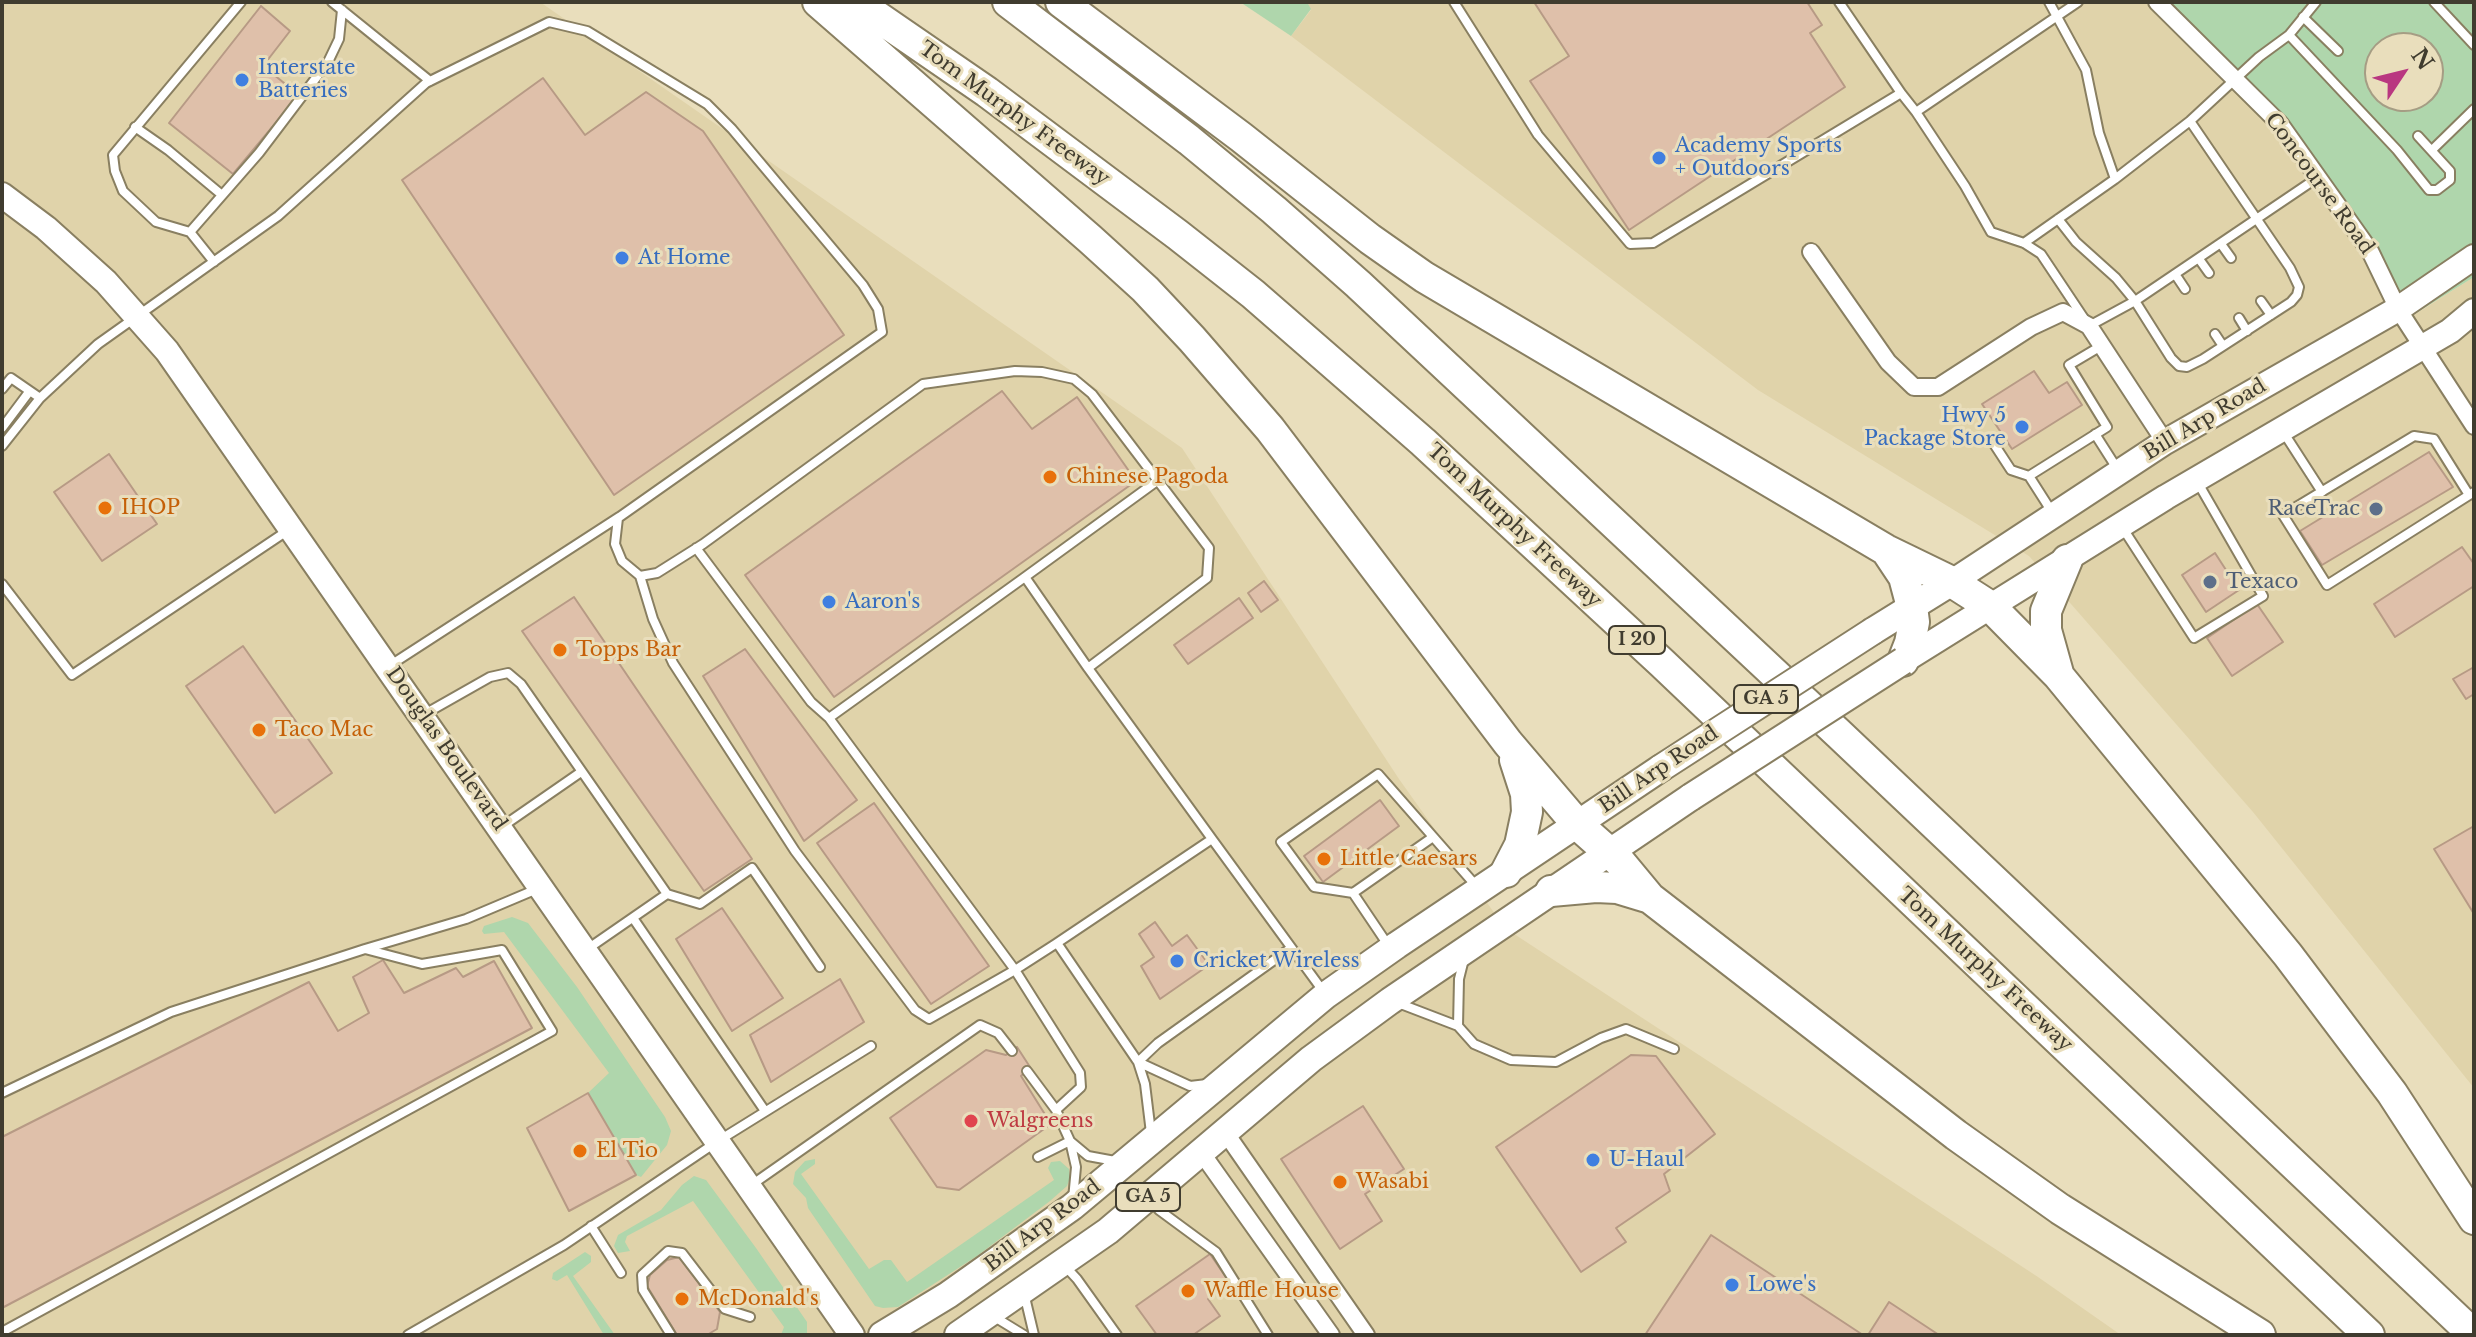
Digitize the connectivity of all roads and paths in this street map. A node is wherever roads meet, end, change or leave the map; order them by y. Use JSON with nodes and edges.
{"nodes":[{"id":1,"x":241,"y":2,"type":"edge"},
{"id":2,"x":332,"y":2,"type":"edge"},
{"id":3,"x":818,"y":2,"type":"edge"},
{"id":4,"x":856,"y":2,"type":"edge"},
{"id":5,"x":1008,"y":2,"type":"edge"},
{"id":6,"x":1061,"y":2,"type":"edge"},
{"id":7,"x":1454,"y":2,"type":"edge"},
{"id":8,"x":1839,"y":2,"type":"edge"},
{"id":9,"x":2049,"y":2,"type":"edge"},
{"id":10,"x":2078,"y":2,"type":"edge"},
{"id":11,"x":2157,"y":2,"type":"edge"},
{"id":12,"x":2316,"y":2,"type":"edge"},
{"id":13,"x":2434,"y":2,"type":"edge"},
{"id":14,"x":342,"y":10,"type":"junction"},
{"id":15,"x":2058,"y":15,"type":"junction"},
{"id":16,"x":2303,"y":17,"type":"junction"},
{"id":17,"x":2289,"y":35,"type":"junction"},
{"id":18,"x":2474,"y":45,"type":"edge"},
{"id":19,"x":2338,"y":51,"type":"dead end"},
{"id":20,"x":2235,"y":78,"type":"junction"},
{"id":21,"x":430,"y":81,"type":"junction"},
{"id":22,"x":1901,"y":93,"type":"junction"},
{"id":23,"x":2474,"y":109,"type":"edge"},
{"id":24,"x":1916,"y":112,"type":"junction"},
{"id":25,"x":2190,"y":121,"type":"junction"},
{"id":26,"x":135,"y":127,"type":"junction"},
{"id":27,"x":2418,"y":136,"type":"dead end"},
{"id":28,"x":2432,"y":150,"type":"junction"},
{"id":29,"x":2317,"y":178,"type":"junction"},
{"id":30,"x":2115,"y":179,"type":"junction"},
{"id":31,"x":2,"y":195,"type":"edge"},
{"id":32,"x":222,"y":195,"type":"junction"},
{"id":33,"x":2058,"y":219,"type":"junction"},
{"id":34,"x":2258,"y":219,"type":"junction"},
{"id":35,"x":190,"y":232,"type":"junction"},
{"id":36,"x":2024,"y":243,"type":"junction"},
{"id":37,"x":2221,"y":244,"type":"junction"},
{"id":38,"x":1811,"y":252,"type":"dead end"},
{"id":39,"x":2474,"y":257,"type":"edge"},
{"id":40,"x":2231,"y":258,"type":"dead end"},
{"id":41,"x":2199,"y":259,"type":"junction"},
{"id":42,"x":214,"y":262,"type":"junction"},
{"id":43,"x":2209,"y":273,"type":"dead end"},
{"id":44,"x":2175,"y":274,"type":"junction"},
{"id":45,"x":2185,"y":289,"type":"dead end"},
{"id":46,"x":2135,"y":301,"type":"junction"},
{"id":47,"x":2261,"y":301,"type":"dead end"},
{"id":48,"x":2398,"y":309,"type":"junction"},
{"id":49,"x":2474,"y":311,"type":"edge"},
{"id":50,"x":2271,"y":315,"type":"junction"},
{"id":51,"x":137,"y":318,"type":"junction"},
{"id":52,"x":2239,"y":318,"type":"dead end"},
{"id":53,"x":2089,"y":326,"type":"junction"},
{"id":54,"x":2247,"y":331,"type":"junction"},
{"id":55,"x":2215,"y":334,"type":"dead end"},
{"id":56,"x":2102,"y":345,"type":"junction"},
{"id":57,"x":2223,"y":346,"type":"junction"},
{"id":58,"x":2421,"y":348,"type":"junction"},
{"id":59,"x":2,"y":389,"type":"edge"},
{"id":60,"x":29,"y":392,"type":"junction"},
{"id":61,"x":40,"y":398,"type":"junction"},
{"id":62,"x":2474,"y":426,"type":"edge"},
{"id":63,"x":2,"y":428,"type":"edge"},
{"id":64,"x":2282,"y":430,"type":"junction"},
{"id":65,"x":2095,"y":434,"type":"junction"},
{"id":66,"x":2165,"y":442,"type":"junction"},
{"id":67,"x":1994,"y":444,"type":"dead end"},
{"id":68,"x":2,"y":446,"type":"edge"},
{"id":69,"x":2120,"y":472,"type":"junction"},
{"id":70,"x":2029,"y":476,"type":"junction"},
{"id":71,"x":2196,"y":479,"type":"junction"},
{"id":72,"x":1157,"y":481,"type":"junction"},
{"id":73,"x":2322,"y":492,"type":"junction"},
{"id":74,"x":2471,"y":494,"type":"edge"},
{"id":75,"x":622,"y":515,"type":"junction"},
{"id":76,"x":2055,"y":516,"type":"junction"},
{"id":77,"x":2122,"y":525,"type":"junction"},
{"id":78,"x":291,"y":528,"type":"junction"},
{"id":79,"x":696,"y":548,"type":"junction"},
{"id":80,"x":1886,"y":550,"type":"junction"},
{"id":81,"x":2067,"y":560,"type":"junction"},
{"id":82,"x":640,"y":576,"type":"junction"},
{"id":83,"x":1025,"y":577,"type":"junction"},
{"id":84,"x":1952,"y":582,"type":"junction"},
{"id":85,"x":2,"y":584,"type":"edge"},
{"id":86,"x":1912,"y":607,"type":"junction"},
{"id":87,"x":1991,"y":607,"type":"junction"},
{"id":88,"x":1903,"y":661,"type":"junction"},
{"id":89,"x":388,"y":667,"type":"junction"},
{"id":90,"x":1088,"y":668,"type":"junction"},
{"id":91,"x":2058,"y":675,"type":"junction"},
{"id":92,"x":422,"y":715,"type":"junction"},
{"id":93,"x":829,"y":718,"type":"junction"},
{"id":94,"x":1508,"y":743,"type":"junction"},
{"id":95,"x":581,"y":772,"type":"junction"},
{"id":96,"x":1577,"y":824,"type":"junction"},
{"id":97,"x":501,"y":828,"type":"junction"},
{"id":98,"x":1433,"y":837,"type":"junction"},
{"id":99,"x":1212,"y":839,"type":"junction"},
{"id":100,"x":1609,"y":853,"type":"junction"},
{"id":101,"x":1506,"y":872,"type":"junction"},
{"id":102,"x":542,"y":887,"type":"junction"},
{"id":103,"x":1480,"y":890,"type":"junction"},
{"id":104,"x":1551,"y":891,"type":"junction"},
{"id":105,"x":1353,"y":893,"type":"junction"},
{"id":106,"x":667,"y":894,"type":"junction"},
{"id":107,"x":1650,"y":898,"type":"junction"},
{"id":108,"x":633,"y":918,"type":"junction"},
{"id":109,"x":1057,"y":943,"type":"junction"},
{"id":110,"x":1291,"y":948,"type":"junction"},
{"id":111,"x":1467,"y":948,"type":"junction"},
{"id":112,"x":365,"y":949,"type":"junction"},
{"id":113,"x":1391,"y":949,"type":"junction"},
{"id":114,"x":585,"y":950,"type":"junction"},
{"id":115,"x":820,"y":967,"type":"dead end"},
{"id":116,"x":1015,"y":970,"type":"junction"},
{"id":117,"x":1326,"y":995,"type":"junction"},
{"id":118,"x":1390,"y":1001,"type":"junction"},
{"id":119,"x":1458,"y":1026,"type":"junction"},
{"id":120,"x":871,"y":1046,"type":"dead end"},
{"id":121,"x":1674,"y":1049,"type":"dead end"},
{"id":122,"x":1012,"y":1051,"type":"dead end"},
{"id":123,"x":1138,"y":1062,"type":"junction"},
{"id":124,"x":1027,"y":1071,"type":"dead end"},
{"id":125,"x":1220,"y":1083,"type":"junction"},
{"id":126,"x":2,"y":1093,"type":"edge"},
{"id":127,"x":1056,"y":1110,"type":"junction"},
{"id":128,"x":765,"y":1111,"type":"junction"},
{"id":129,"x":1225,"y":1132,"type":"junction"},
{"id":130,"x":1152,"y":1139,"type":"junction"},
{"id":131,"x":718,"y":1141,"type":"junction"},
{"id":132,"x":1070,"y":1141,"type":"junction"},
{"id":133,"x":1201,"y":1152,"type":"junction"},
{"id":134,"x":1038,"y":1157,"type":"dead end"},
{"id":135,"x":1128,"y":1160,"type":"junction"},
{"id":136,"x":749,"y":1187,"type":"junction"},
{"id":137,"x":1148,"y":1197,"type":"junction"},
{"id":138,"x":1072,"y":1207,"type":"junction"},
{"id":139,"x":2474,"y":1219,"type":"edge"},
{"id":140,"x":591,"y":1226,"type":"junction"},
{"id":141,"x":1063,"y":1264,"type":"junction"},
{"id":142,"x":621,"y":1273,"type":"dead end"},
{"id":143,"x":1023,"y":1291,"type":"junction"},
{"id":144,"x":989,"y":1314,"type":"junction"},
{"id":145,"x":750,"y":1317,"type":"dead end"},
{"id":146,"x":2,"y":1332,"type":"edge"},
{"id":147,"x":411,"y":1334,"type":"edge"},
{"id":148,"x":671,"y":1335,"type":"edge"},
{"id":149,"x":852,"y":1335,"type":"edge"},
{"id":150,"x":882,"y":1335,"type":"edge"},
{"id":151,"x":958,"y":1335,"type":"edge"},
{"id":152,"x":1024,"y":1335,"type":"edge"},
{"id":153,"x":1034,"y":1335,"type":"edge"},
{"id":154,"x":1117,"y":1335,"type":"edge"},
{"id":155,"x":1268,"y":1335,"type":"edge"},
{"id":156,"x":1331,"y":1335,"type":"edge"},
{"id":157,"x":1366,"y":1335,"type":"edge"},
{"id":158,"x":2260,"y":1335,"type":"edge"},
{"id":159,"x":2369,"y":1335,"type":"edge"},
{"id":160,"x":2474,"y":1335,"type":"edge"}],
"edges":[{"from":1,"to":26,"type":"lane"},
{"from":2,"to":14,"type":"lane"},
{"from":3,"to":94,"type":"highway"},
{"from":4,"to":159,"type":"highway","name":"Tom Murphy Freeway","number":"I 20"},
{"from":5,"to":160,"type":"highway"},
{"from":6,"to":80,"type":"highway"},
{"from":7,"to":22,"type":"lane"},
{"from":8,"to":22,"type":"lane"},
{"from":9,"to":15,"type":"lane"},
{"from":10,"to":15,"type":"lane"},
{"from":11,"to":20,"type":"street","name":"Concourse Road"},
{"from":12,"to":16,"type":"lane"},
{"from":13,"to":18,"type":"lane"},
{"from":14,"to":21,"type":"lane"},
{"from":14,"to":32,"type":"lane"},
{"from":15,"to":24,"type":"lane"},
{"from":15,"to":30,"type":"lane"},
{"from":16,"to":17,"type":"lane"},
{"from":16,"to":19,"type":"lane"},
{"from":17,"to":20,"type":"lane"},
{"from":17,"to":28,"type":"lane"},
{"from":20,"to":25,"type":"lane"},
{"from":20,"to":29,"type":"street","name":"Concourse Road"},
{"from":21,"to":42,"type":"lane"},
{"from":21,"to":75,"type":"lane"},
{"from":22,"to":24,"type":"lane"},
{"from":23,"to":28,"type":"lane"},
{"from":24,"to":36,"type":"lane"},
{"from":25,"to":30,"type":"lane"},
{"from":25,"to":34,"type":"lane"},
{"from":26,"to":32,"type":"lane"},
{"from":26,"to":35,"type":"lane"},
{"from":27,"to":28,"type":"lane"},
{"from":29,"to":34,"type":"lane"},
{"from":29,"to":48,"type":"street","name":"Concourse Road"},
{"from":30,"to":33,"type":"lane"},
{"from":31,"to":51,"type":"main road","name":"Douglas Boulevard"},
{"from":32,"to":35,"type":"lane"},
{"from":33,"to":36,"type":"lane"},
{"from":33,"to":46,"type":"lane"},
{"from":34,"to":37,"type":"lane"},
{"from":34,"to":50,"type":"lane"},
{"from":35,"to":42,"type":"lane"},
{"from":36,"to":53,"type":"lane"},
{"from":37,"to":40,"type":"lane"},
{"from":37,"to":41,"type":"lane"},
{"from":38,"to":53,"type":"street"},
{"from":39,"to":48,"type":"main road","name":"Bill Arp Road","number":"GA 5"},
{"from":41,"to":43,"type":"lane"},
{"from":41,"to":44,"type":"lane"},
{"from":42,"to":51,"type":"lane"},
{"from":44,"to":45,"type":"lane"},
{"from":44,"to":46,"type":"lane"},
{"from":46,"to":53,"type":"lane"},
{"from":46,"to":57,"type":"lane"},
{"from":47,"to":50,"type":"lane"},
{"from":48,"to":58,"type":"street","name":"Concourse Road"},
{"from":48,"to":66,"type":"main road","name":"Bill Arp Road","number":"GA 5"},
{"from":49,"to":58,"type":"main road","name":"Bill Arp Road","number":"GA 5"},
{"from":50,"to":54,"type":"lane"},
{"from":51,"to":61,"type":"lane"},
{"from":51,"to":78,"type":"main road","name":"Douglas Boulevard"},
{"from":52,"to":54,"type":"lane"},
{"from":53,"to":56,"type":"street"},
{"from":54,"to":57,"type":"lane"},
{"from":55,"to":57,"type":"lane"},
{"from":56,"to":65,"type":"lane"},
{"from":56,"to":66,"type":"street"},
{"from":58,"to":62,"type":"street","name":"Concourse Road"},
{"from":58,"to":64,"type":"main road","name":"Bill Arp Road","number":"GA 5"},
{"from":59,"to":60,"type":"lane"},
{"from":60,"to":61,"type":"lane"},
{"from":60,"to":63,"type":"lane"},
{"from":61,"to":68,"type":"lane"},
{"from":64,"to":71,"type":"main road","name":"Bill Arp Road","number":"GA 5"},
{"from":64,"to":73,"type":"lane"},
{"from":65,"to":69,"type":"lane"},
{"from":65,"to":70,"type":"lane"},
{"from":66,"to":69,"type":"main road","name":"Bill Arp Road","number":"GA 5"},
{"from":67,"to":70,"type":"lane"},
{"from":69,"to":76,"type":"main road","name":"Bill Arp Road","number":"GA 5"},
{"from":70,"to":76,"type":"lane"},
{"from":71,"to":77,"type":"main road","name":"Bill Arp Road","number":"GA 5"},
{"from":71,"to":77,"type":"lane"},
{"from":72,"to":79,"type":"lane"},
{"from":72,"to":83,"type":"lane"},
{"from":72,"to":90,"type":"lane"},
{"from":73,"to":74,"type":"lane"},
{"from":73,"to":74,"type":"lane"},
{"from":75,"to":82,"type":"lane"},
{"from":75,"to":89,"type":"lane"},
{"from":76,"to":84,"type":"main road","name":"Bill Arp Road","number":"GA 5"},
{"from":77,"to":81,"type":"main road","name":"Bill Arp Road","number":"GA 5"},
{"from":78,"to":85,"type":"lane"},
{"from":78,"to":89,"type":"main road","name":"Douglas Boulevard"},
{"from":79,"to":82,"type":"lane"},
{"from":79,"to":93,"type":"lane"},
{"from":80,"to":84,"type":"highway"},
{"from":80,"to":86,"type":"highway"},
{"from":81,"to":87,"type":"main road","name":"Bill Arp Road","number":"GA 5"},
{"from":81,"to":91,"type":"highway"},
{"from":82,"to":116,"type":"lane"},
{"from":83,"to":90,"type":"lane"},
{"from":83,"to":93,"type":"lane"},
{"from":84,"to":86,"type":"main road","name":"Bill Arp Road","number":"GA 5"},
{"from":84,"to":87,"type":"highway"},
{"from":86,"to":88,"type":"highway"},
{"from":86,"to":96,"type":"main road","name":"Bill Arp Road","number":"GA 5","bridge":true},
{"from":87,"to":88,"type":"main road","name":"Bill Arp Road","number":"GA 5"},
{"from":87,"to":91,"type":"highway"},
{"from":88,"to":100,"type":"main road","name":"Bill Arp Road","number":"GA 5","bridge":true},
{"from":89,"to":92,"type":"main road","name":"Douglas Boulevard"},
{"from":90,"to":99,"type":"lane"},
{"from":91,"to":139,"type":"highway"},
{"from":92,"to":95,"type":"lane"},
{"from":92,"to":97,"type":"main road","name":"Douglas Boulevard"},
{"from":93,"to":116,"type":"lane"},
{"from":94,"to":96,"type":"highway"},
{"from":94,"to":101,"type":"highway"},
{"from":95,"to":97,"type":"lane"},
{"from":95,"to":106,"type":"lane"},
{"from":96,"to":100,"type":"highway"},
{"from":96,"to":101,"type":"main road","name":"Bill Arp Road","number":"GA 5"},
{"from":97,"to":102,"type":"main road","name":"Douglas Boulevard"},
{"from":98,"to":103,"type":"lane"},
{"from":98,"to":105,"type":"lane"},
{"from":98,"to":105,"type":"lane"},
{"from":99,"to":109,"type":"lane"},
{"from":99,"to":110,"type":"lane"},
{"from":100,"to":104,"type":"main road","name":"Bill Arp Road","number":"GA 5"},
{"from":100,"to":107,"type":"highway"},
{"from":101,"to":103,"type":"main road","name":"Bill Arp Road","number":"GA 5"},
{"from":102,"to":112,"type":"lane"},
{"from":102,"to":114,"type":"main road","name":"Douglas Boulevard"},
{"from":103,"to":113,"type":"main road","name":"Bill Arp Road","number":"GA 5"},
{"from":104,"to":107,"type":"highway"},
{"from":104,"to":111,"type":"main road","name":"Bill Arp Road","number":"GA 5"},
{"from":105,"to":113,"type":"lane"},
{"from":106,"to":108,"type":"lane"},
{"from":106,"to":115,"type":"lane"},
{"from":107,"to":158,"type":"highway"},
{"from":108,"to":114,"type":"lane"},
{"from":108,"to":128,"type":"lane"},
{"from":109,"to":116,"type":"lane"},
{"from":109,"to":123,"type":"lane"},
{"from":110,"to":117,"type":"lane"},
{"from":110,"to":123,"type":"lane"},
{"from":111,"to":118,"type":"main road","name":"Bill Arp Road","number":"GA 5"},
{"from":111,"to":119,"type":"lane"},
{"from":112,"to":126,"type":"lane"},
{"from":112,"to":146,"type":"lane"},
{"from":113,"to":117,"type":"main road","name":"Bill Arp Road","number":"GA 5"},
{"from":114,"to":131,"type":"main road","name":"Douglas Boulevard"},
{"from":116,"to":127,"type":"lane"},
{"from":117,"to":125,"type":"main road","name":"Bill Arp Road","number":"GA 5"},
{"from":118,"to":119,"type":"lane"},
{"from":118,"to":129,"type":"main road","name":"Bill Arp Road","number":"GA 5"},
{"from":119,"to":121,"type":"lane"},
{"from":120,"to":128,"type":"lane"},
{"from":122,"to":136,"type":"lane"},
{"from":123,"to":125,"type":"lane"},
{"from":123,"to":130,"type":"lane"},
{"from":124,"to":127,"type":"lane"},
{"from":125,"to":130,"type":"main road","name":"Bill Arp Road","number":"GA 5"},
{"from":127,"to":132,"type":"lane"},
{"from":128,"to":131,"type":"lane"},
{"from":129,"to":133,"type":"main road","name":"Bill Arp Road","number":"GA 5"},
{"from":129,"to":157,"type":"street"},
{"from":130,"to":135,"type":"main road","name":"Bill Arp Road","number":"GA 5"},
{"from":131,"to":136,"type":"main road","name":"Douglas Boulevard"},
{"from":131,"to":140,"type":"lane"},
{"from":132,"to":134,"type":"lane"},
{"from":132,"to":135,"type":"lane"},
{"from":132,"to":138,"type":"lane"},
{"from":133,"to":137,"type":"main road","name":"Bill Arp Road","number":"GA 5"},
{"from":133,"to":156,"type":"street"},
{"from":135,"to":138,"type":"main road","name":"Bill Arp Road","number":"GA 5"},
{"from":136,"to":149,"type":"main road","name":"Douglas Boulevard"},
{"from":137,"to":141,"type":"main road","name":"Bill Arp Road","number":"GA 5"},
{"from":137,"to":155,"type":"lane"},
{"from":138,"to":150,"type":"main road","name":"Bill Arp Road","number":"GA 5"},
{"from":140,"to":142,"type":"lane"},
{"from":140,"to":147,"type":"lane"},
{"from":141,"to":143,"type":"main road","name":"Bill Arp Road","number":"GA 5"},
{"from":141,"to":154,"type":"lane"},
{"from":143,"to":144,"type":"main road","name":"Bill Arp Road","number":"GA 5"},
{"from":143,"to":153,"type":"lane"},
{"from":144,"to":151,"type":"main road","name":"Bill Arp Road","number":"GA 5"},
{"from":144,"to":152,"type":"lane"},
{"from":145,"to":148,"type":"lane"}]}
